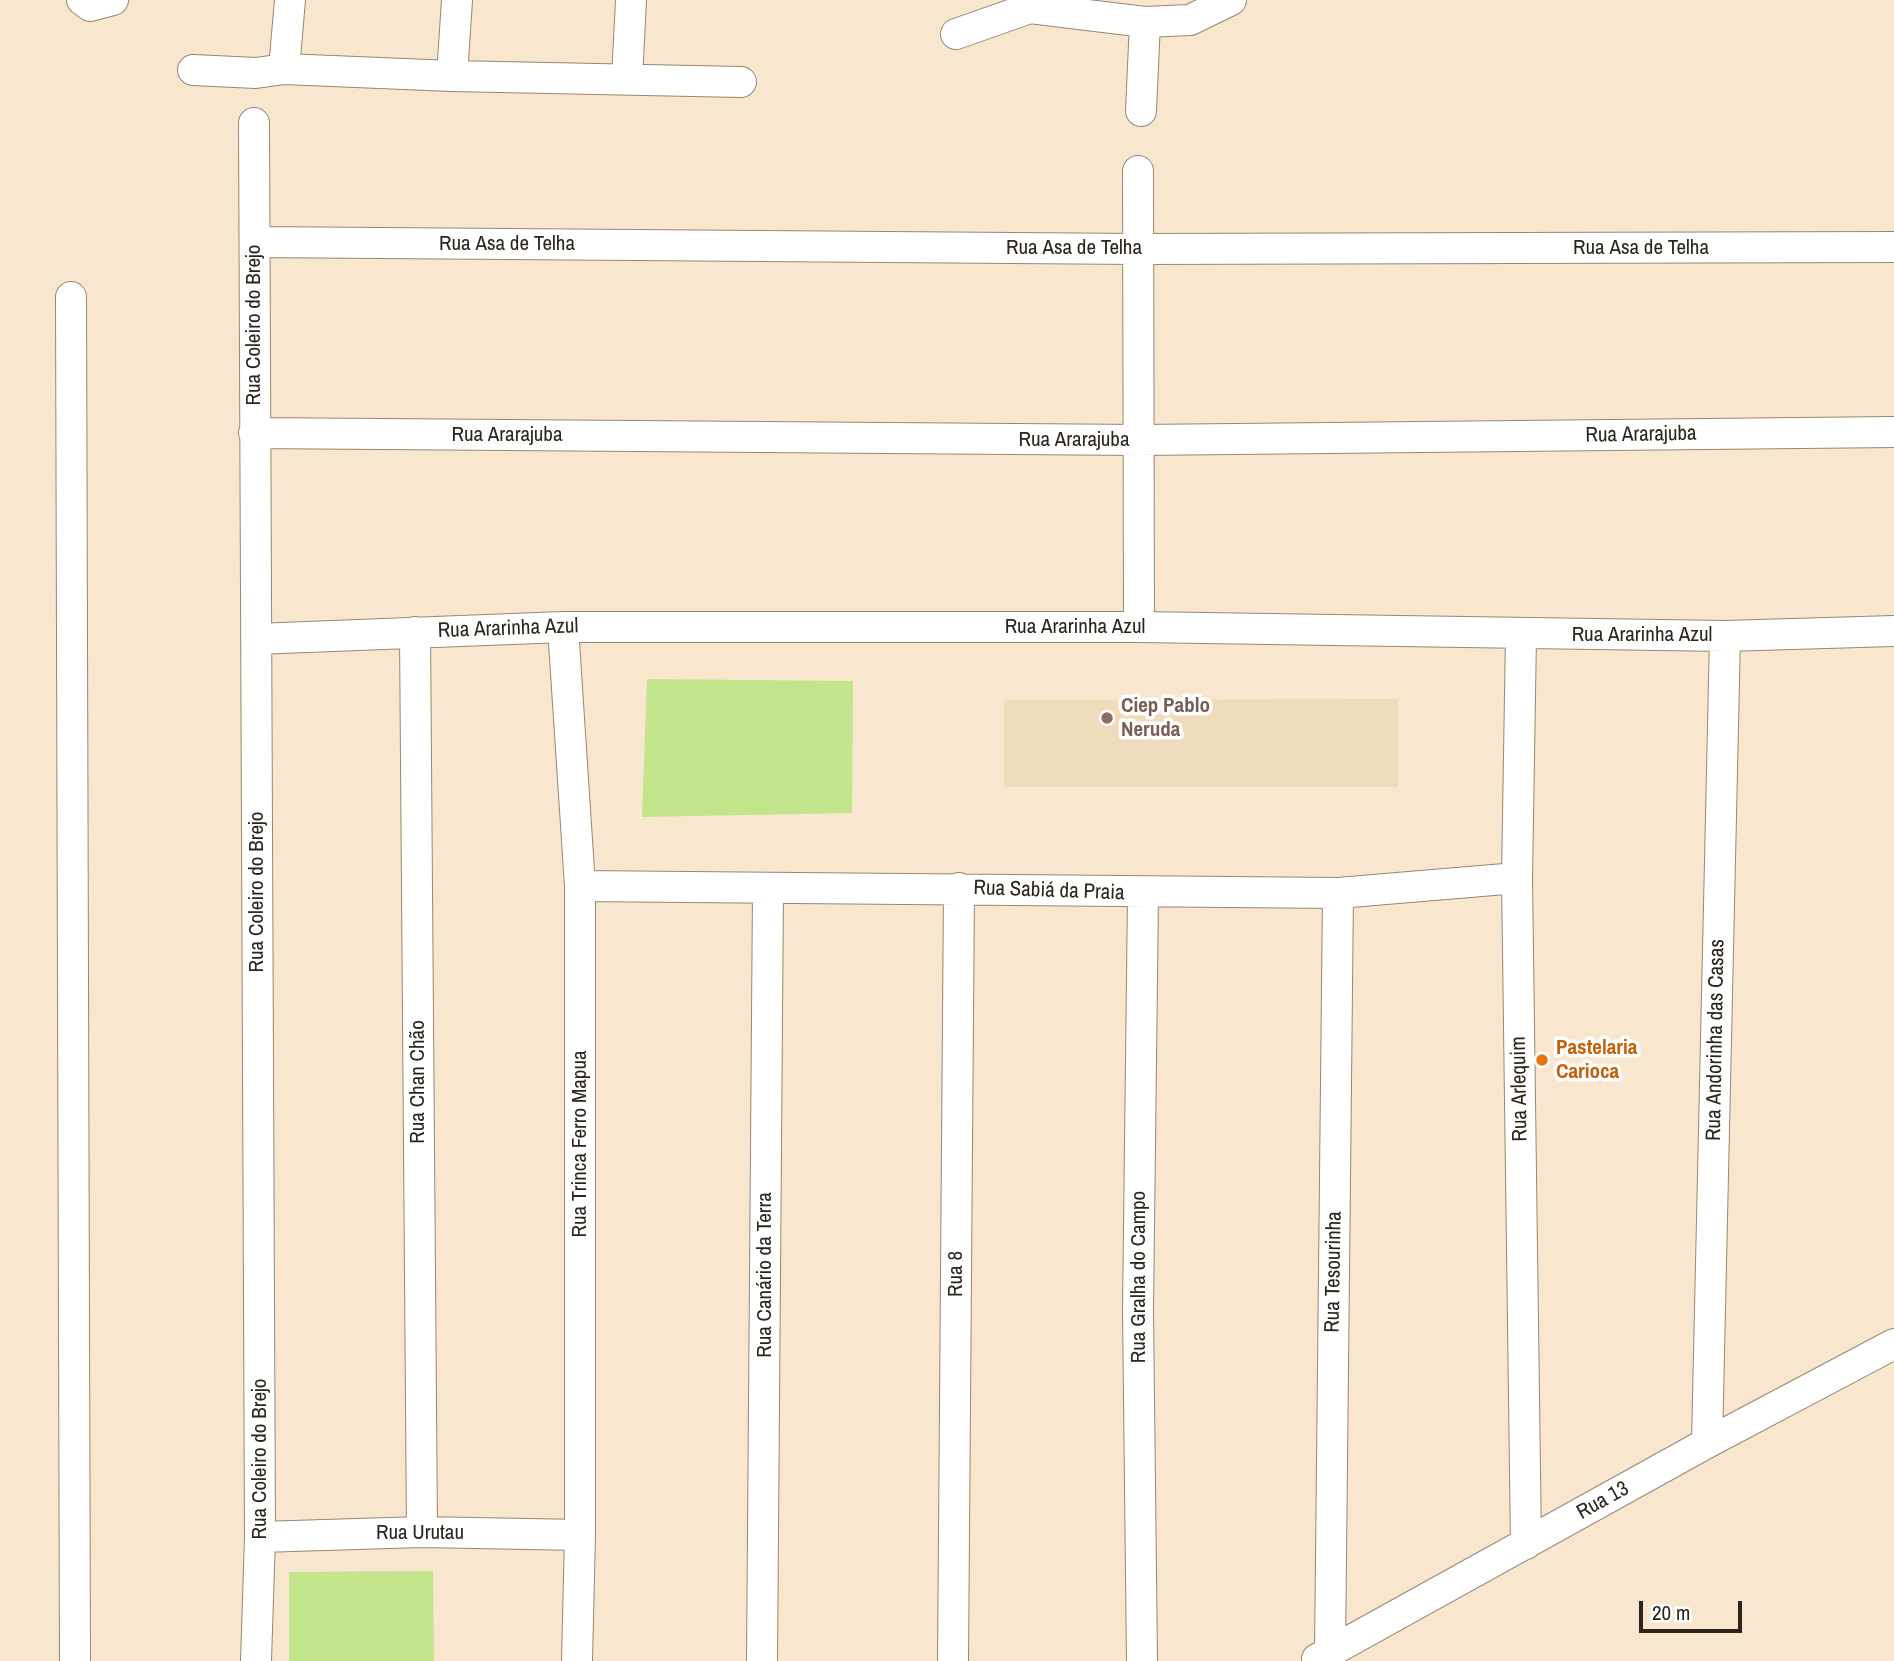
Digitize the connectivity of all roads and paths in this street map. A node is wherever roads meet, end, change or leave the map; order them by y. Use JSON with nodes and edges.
{"nodes":[{"id":1,"x":290,"y":0,"type":"edge"},
{"id":2,"x":457,"y":0,"type":"edge"},
{"id":3,"x":631,"y":0,"type":"edge"},
{"id":4,"x":1231,"y":0,"type":"edge"},
{"id":5,"x":1032,"y":4,"type":"edge"},
{"id":6,"x":1146,"y":22,"type":"junction"},
{"id":7,"x":957,"y":34,"type":"dead end"},
{"id":8,"x":284,"y":69,"type":"junction"},
{"id":9,"x":193,"y":70,"type":"dead end"},
{"id":10,"x":452,"y":76,"type":"junction"},
{"id":11,"x":627,"y":79,"type":"junction"},
{"id":12,"x":741,"y":82,"type":"dead end"},
{"id":13,"x":1141,"y":111,"type":"dead end"},
{"id":14,"x":254,"y":123,"type":"dead end"},
{"id":15,"x":1138,"y":170,"type":"dead end"},
{"id":16,"x":255,"y":242,"type":"junction"},
{"id":17,"x":1894,"y":247,"type":"edge"},
{"id":18,"x":1139,"y":249,"type":"junction"},
{"id":19,"x":71,"y":297,"type":"dead end"},
{"id":20,"x":1894,"y":432,"type":"edge"},
{"id":21,"x":254,"y":433,"type":"junction"},
{"id":22,"x":1140,"y":440,"type":"junction"},
{"id":23,"x":563,"y":626,"type":"junction"},
{"id":24,"x":1139,"y":626,"type":"junction"},
{"id":25,"x":1894,"y":631,"type":"edge"},
{"id":26,"x":415,"y":632,"type":"junction"},
{"id":27,"x":1521,"y":634,"type":"junction"},
{"id":28,"x":1725,"y":636,"type":"junction"},
{"id":29,"x":256,"y":639,"type":"junction"},
{"id":30,"x":1517,"y":878,"type":"junction"},
{"id":31,"x":580,"y":886,"type":"junction"},
{"id":32,"x":960,"y":888,"type":"junction"},
{"id":33,"x":768,"y":889,"type":"junction"},
{"id":34,"x":1338,"y":893,"type":"junction"},
{"id":35,"x":1143,"y":894,"type":"junction"},
{"id":36,"x":1894,"y":1344,"type":"edge"},
{"id":37,"x":1707,"y":1443,"type":"junction"},
{"id":38,"x":422,"y":1532,"type":"junction"},
{"id":39,"x":580,"y":1535,"type":"junction"},
{"id":40,"x":260,"y":1537,"type":"junction"},
{"id":41,"x":1526,"y":1545,"type":"junction"},
{"id":42,"x":1322,"y":1656,"type":"edge"},
{"id":43,"x":75,"y":1661,"type":"edge"},
{"id":44,"x":256,"y":1661,"type":"edge"},
{"id":45,"x":577,"y":1661,"type":"edge"},
{"id":46,"x":762,"y":1661,"type":"edge"},
{"id":47,"x":953,"y":1661,"type":"edge"},
{"id":48,"x":1142,"y":1661,"type":"edge"}],
"edges":[{"from":1,"to":8,"type":"street"},
{"from":2,"to":10,"type":"street"},
{"from":3,"to":11,"type":"street"},
{"from":4,"to":6,"type":"street"},
{"from":5,"to":6,"type":"street"},
{"from":5,"to":7,"type":"street"},
{"from":6,"to":13,"type":"street"},
{"from":8,"to":9,"type":"street"},
{"from":8,"to":10,"type":"street"},
{"from":10,"to":11,"type":"street"},
{"from":11,"to":12,"type":"street"},
{"from":14,"to":16,"type":"street","name":"Rua Coleiro do Brejo"},
{"from":15,"to":18,"type":"street"},
{"from":16,"to":18,"type":"street","name":"Rua Asa de Telha"},
{"from":16,"to":21,"type":"street","name":"Rua Coleiro do Brejo"},
{"from":17,"to":18,"type":"street","name":"Rua Asa de Telha"},
{"from":18,"to":22,"type":"street"},
{"from":19,"to":43,"type":"street"},
{"from":20,"to":22,"type":"street","name":"Rua Ararajuba"},
{"from":21,"to":22,"type":"street","name":"Rua Ararajuba"},
{"from":21,"to":29,"type":"street","name":"Rua Coleiro do Brejo"},
{"from":22,"to":24,"type":"street"},
{"from":23,"to":24,"type":"street","name":"Rua Ararinha Azul"},
{"from":23,"to":26,"type":"street","name":"Rua Ararinha Azul"},
{"from":23,"to":31,"type":"street","name":"Rua Trinca Ferro Mapua"},
{"from":24,"to":27,"type":"street","name":"Rua Ararinha Azul"},
{"from":25,"to":28,"type":"street","name":"Rua Ararinha Azul"},
{"from":26,"to":29,"type":"street","name":"Rua Ararinha Azul"},
{"from":26,"to":38,"type":"street","name":"Rua Chan Chão"},
{"from":27,"to":28,"type":"street","name":"Rua Ararinha Azul"},
{"from":27,"to":30,"type":"street","name":"Rua Arlequim"},
{"from":28,"to":37,"type":"street","name":"Rua Andorinha das Casas"},
{"from":29,"to":40,"type":"street","name":"Rua Coleiro do Brejo"},
{"from":30,"to":34,"type":"street","name":"Rua Sabiá da Praia"},
{"from":30,"to":41,"type":"street","name":"Rua Arlequim"},
{"from":31,"to":33,"type":"street","name":"Rua Sabiá da Praia"},
{"from":31,"to":39,"type":"street","name":"Rua Trinca Ferro Mapua"},
{"from":32,"to":33,"type":"street","name":"Rua Sabiá da Praia"},
{"from":32,"to":35,"type":"street","name":"Rua Sabiá da Praia"},
{"from":32,"to":47,"type":"street","name":"Rua 8"},
{"from":33,"to":46,"type":"street","name":"Rua Canário da Terra"},
{"from":34,"to":35,"type":"street","name":"Rua Sabiá da Praia"},
{"from":34,"to":42,"type":"street","name":"Rua Tesourinha"},
{"from":35,"to":48,"type":"street","name":"Rua Gralha do Campo"},
{"from":36,"to":37,"type":"street","name":"Rua 13"},
{"from":37,"to":41,"type":"street","name":"Rua 13"},
{"from":38,"to":39,"type":"street","name":"Rua Urutau"},
{"from":38,"to":40,"type":"street","name":"Rua Urutau"},
{"from":39,"to":45,"type":"street","name":"Rua Trinca Ferro Mapua"},
{"from":40,"to":44,"type":"street","name":"Rua Coleiro do Brejo"},
{"from":41,"to":42,"type":"street","name":"Rua 13"}]}
